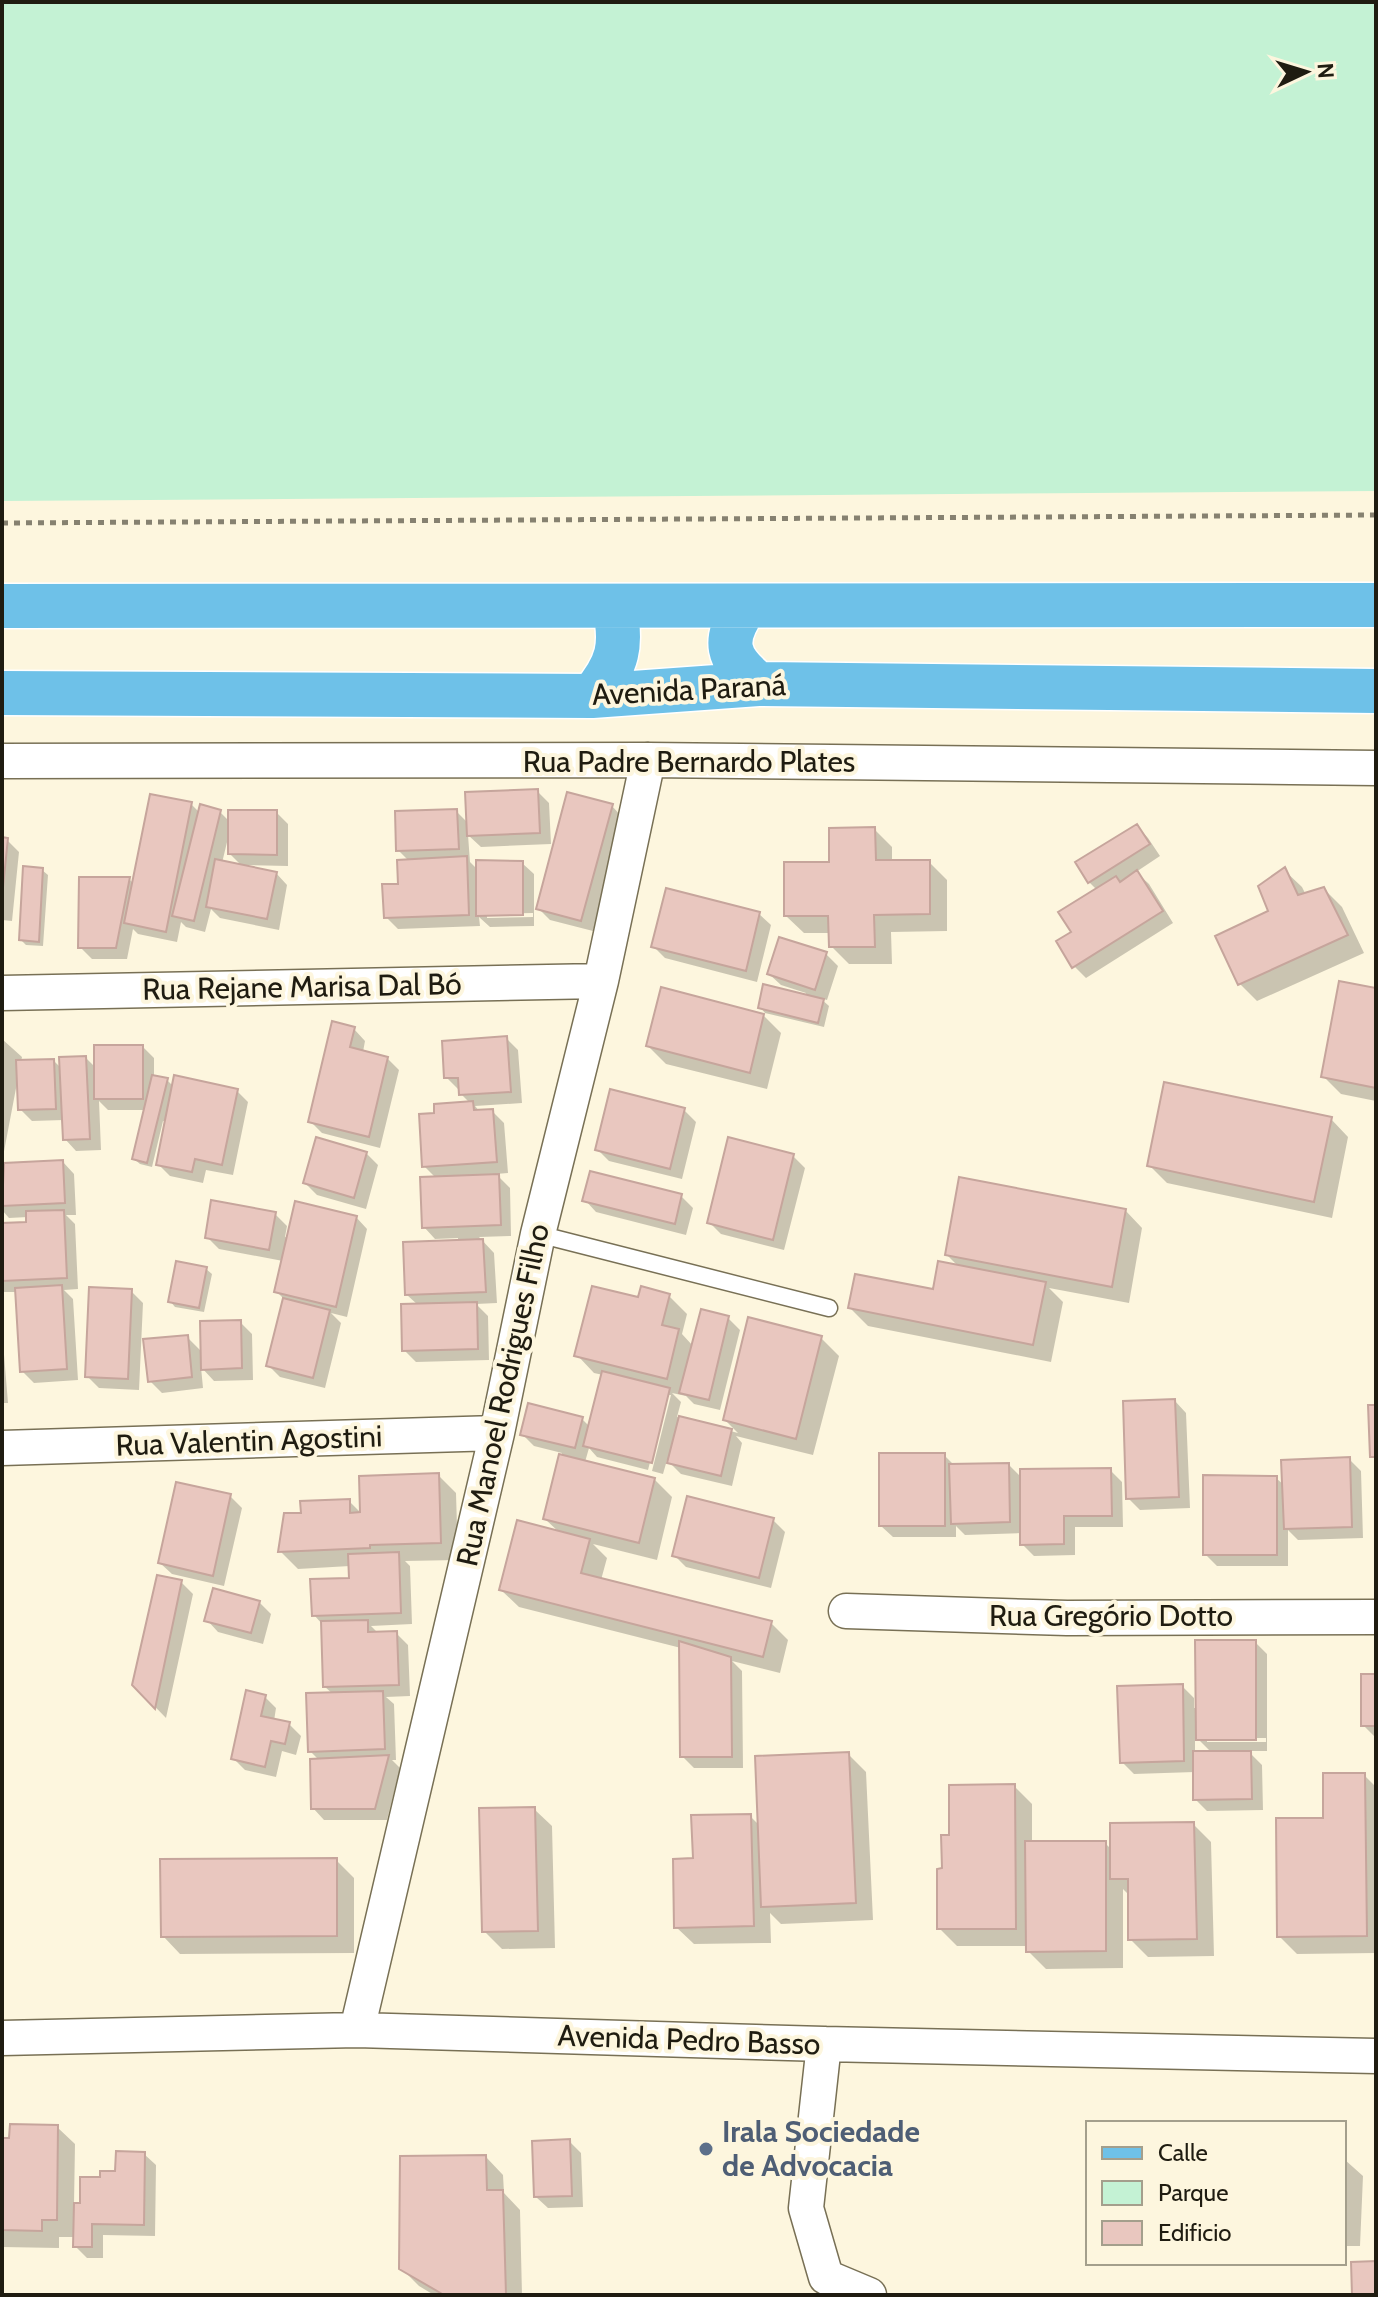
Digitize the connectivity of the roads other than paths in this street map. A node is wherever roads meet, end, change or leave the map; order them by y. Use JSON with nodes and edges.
{"nodes":[{"id":1,"x":1376,"y":605,"type":"edge"},
{"id":2,"x":2,"y":606,"type":"edge"},
{"id":3,"x":614,"y":606,"type":"junction"},
{"id":4,"x":745,"y":607,"type":"junction"},
{"id":5,"x":758,"y":684,"type":"junction"},
{"id":6,"x":1376,"y":691,"type":"edge"},
{"id":7,"x":2,"y":693,"type":"edge"},
{"id":8,"x":592,"y":696,"type":"junction"},
{"id":9,"x":648,"y":760,"type":"junction"},
{"id":10,"x":2,"y":761,"type":"edge"},
{"id":11,"x":1376,"y":768,"type":"edge"},
{"id":12,"x":601,"y":981,"type":"junction"},
{"id":13,"x":2,"y":993,"type":"edge"},
{"id":14,"x":538,"y":1234,"type":"junction"},
{"id":15,"x":829,"y":1308,"type":"dead end"},
{"id":16,"x":497,"y":1433,"type":"junction"},
{"id":17,"x":2,"y":1448,"type":"edge"},
{"id":18,"x":846,"y":1611,"type":"dead end"},
{"id":19,"x":1376,"y":1617,"type":"edge"},
{"id":20,"x":357,"y":2030,"type":"junction"},
{"id":21,"x":2,"y":2038,"type":"edge"},
{"id":22,"x":824,"y":2044,"type":"junction"},
{"id":23,"x":1376,"y":2056,"type":"edge"},
{"id":24,"x":869,"y":2295,"type":"edge"}],
"edges":[{"from":1,"to":4,"type":"main road"},
{"from":2,"to":3,"type":"main road"},
{"from":3,"to":4,"type":"main road"},
{"from":3,"to":8,"type":"main road"},
{"from":4,"to":5,"type":"main road"},
{"from":5,"to":6,"type":"main road","name":"Avenida Paraná"},
{"from":5,"to":8,"type":"main road","name":"Avenida Paraná"},
{"from":7,"to":8,"type":"main road","name":"Avenida Paraná"},
{"from":9,"to":10,"type":"street","name":"Rua Padre Bernardo Plates"},
{"from":9,"to":11,"type":"street","name":"Rua Padre Bernardo Plates"},
{"from":9,"to":12,"type":"street","name":"Rua Manoel Rodrigues Filho"},
{"from":12,"to":13,"type":"street","name":"Rua Rejane Marisa Dal Bó"},
{"from":12,"to":14,"type":"street","name":"Rua Manoel Rodrigues Filho"},
{"from":14,"to":15,"type":"lane"},
{"from":14,"to":16,"type":"street","name":"Rua Manoel Rodrigues Filho"},
{"from":16,"to":17,"type":"street","name":"Rua Valentin Agostini"},
{"from":16,"to":20,"type":"street","name":"Rua Manoel Rodrigues Filho"},
{"from":18,"to":19,"type":"street","name":"Rua Gregório Dotto"},
{"from":20,"to":21,"type":"street","name":"Avenida Pedro Basso"},
{"from":20,"to":22,"type":"street","name":"Avenida Pedro Basso"},
{"from":22,"to":23,"type":"street","name":"Avenida Pedro Basso"},
{"from":22,"to":24,"type":"street"}]}
